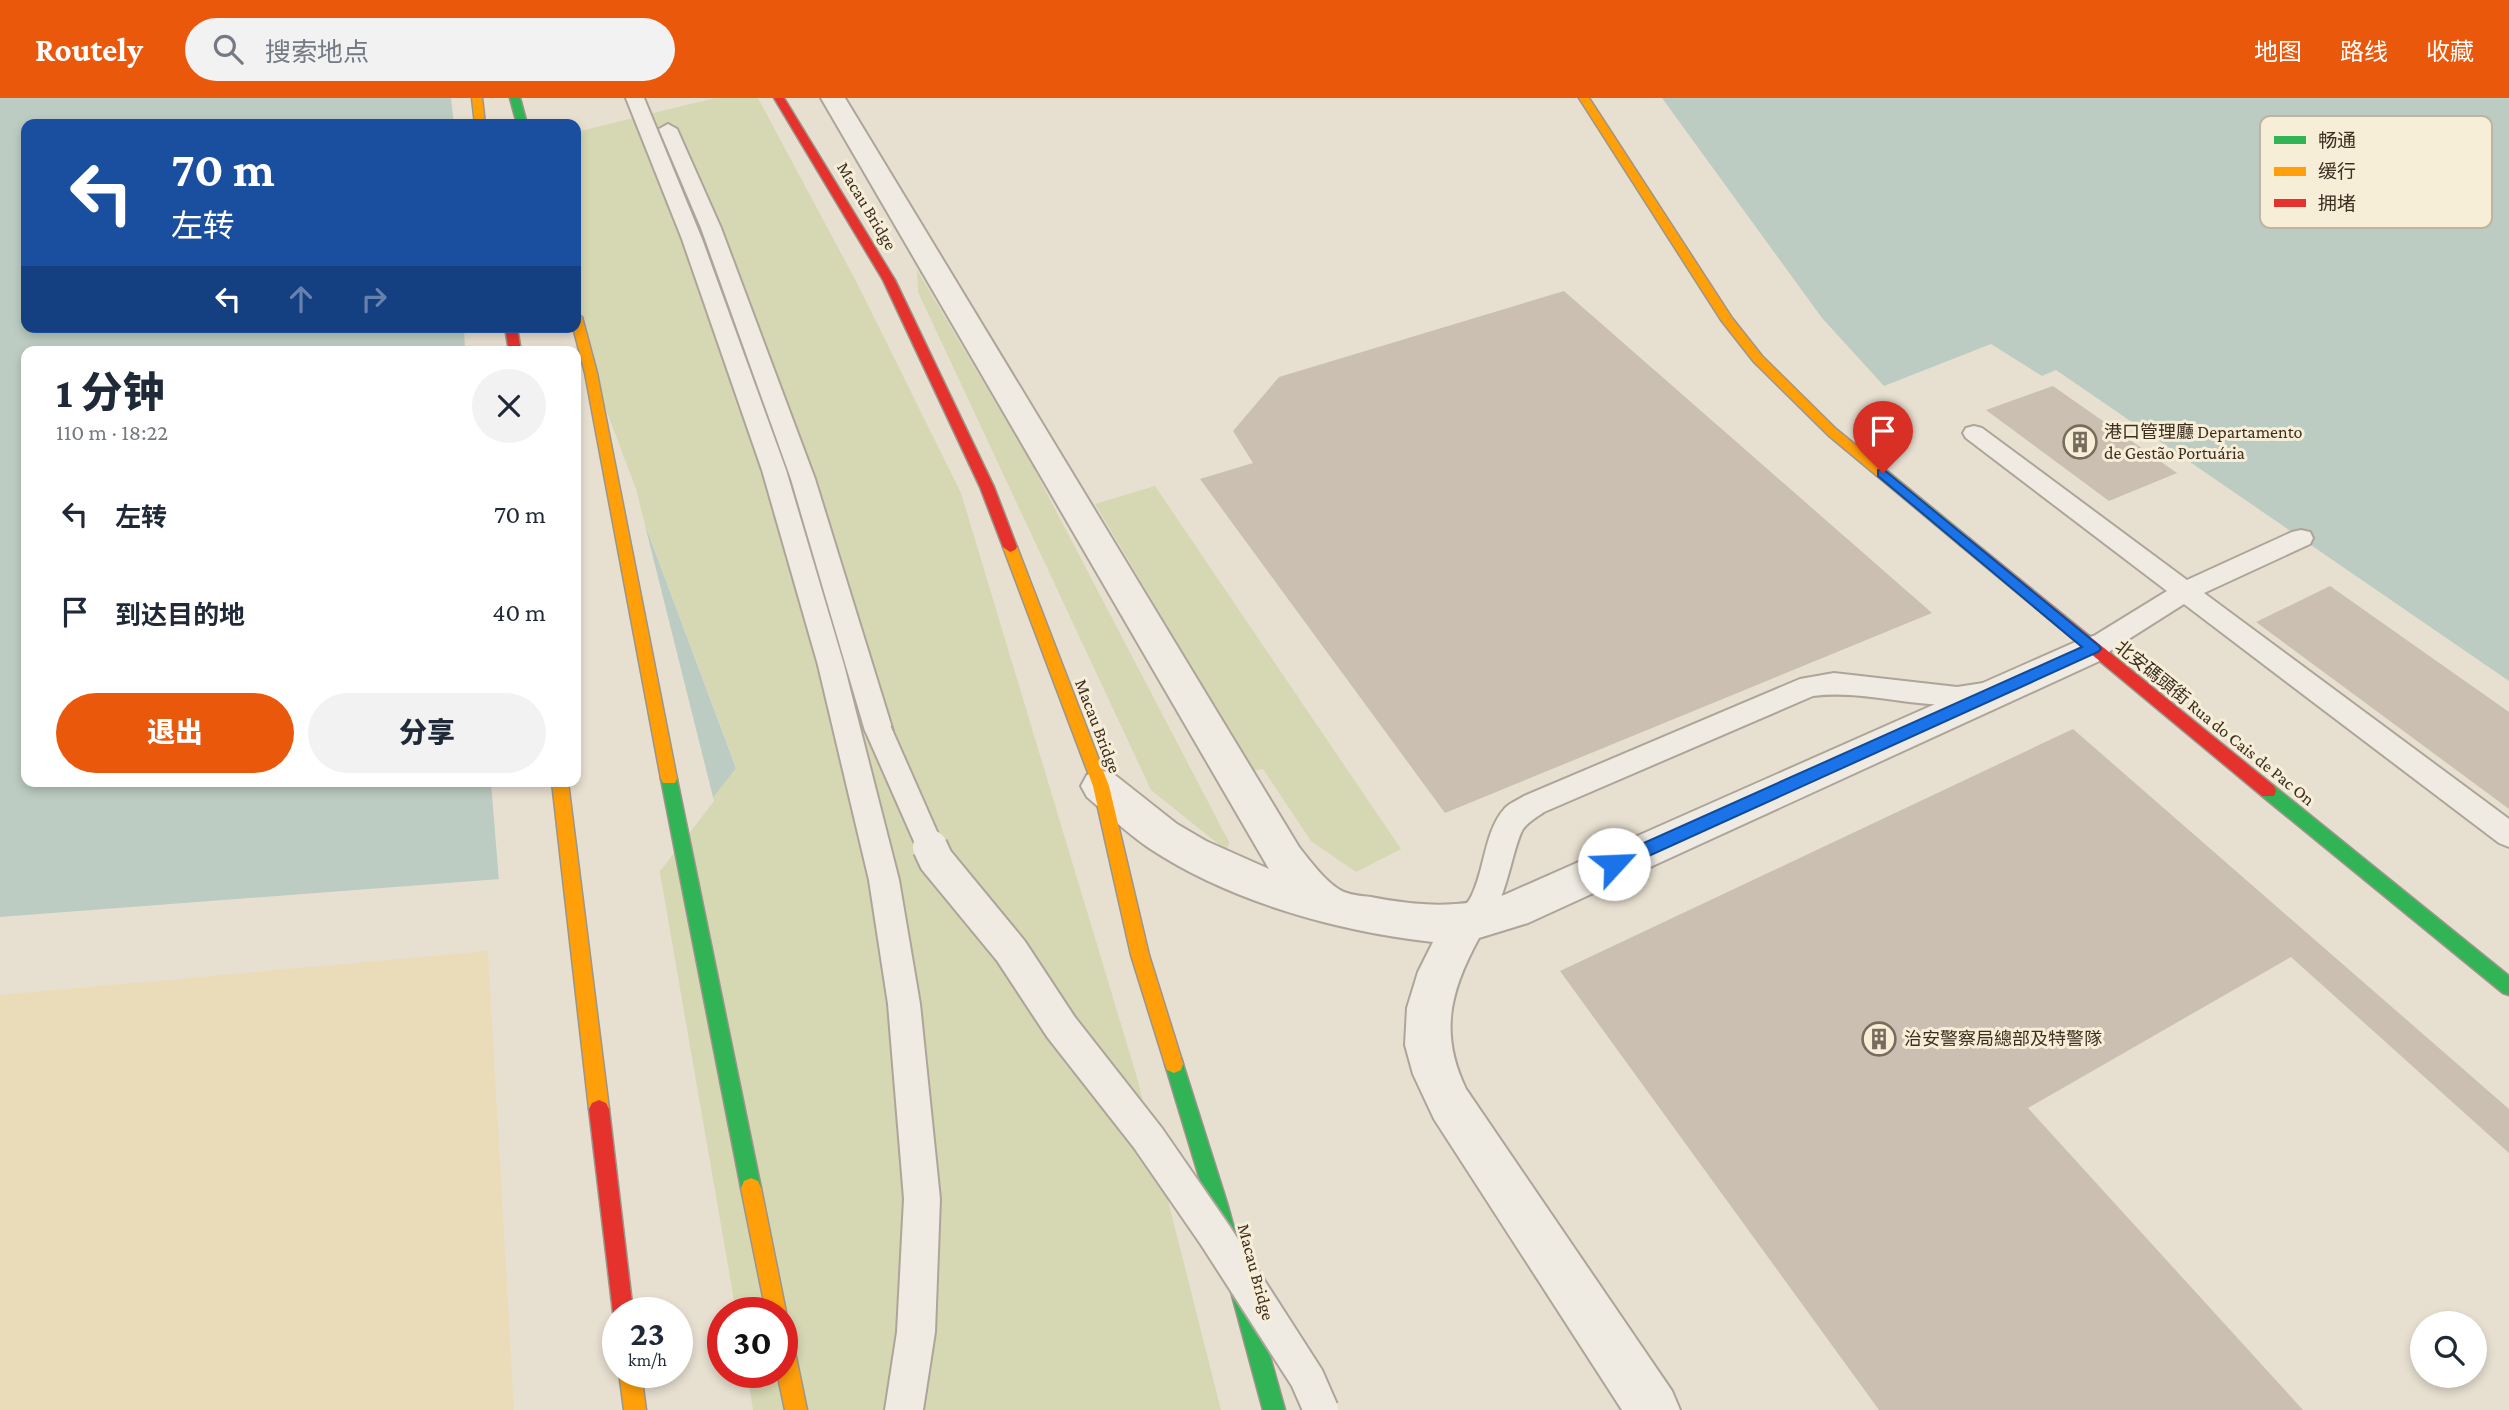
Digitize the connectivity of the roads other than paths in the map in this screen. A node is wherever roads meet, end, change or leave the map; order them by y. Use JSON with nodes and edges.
{"nodes":[{"id":1,"x":477,"y":98,"type":"edge"},
{"id":2,"x":515,"y":98,"type":"edge"},
{"id":3,"x":635,"y":98,"type":"edge"},
{"id":4,"x":653,"y":98,"type":"edge"},
{"id":5,"x":779,"y":98,"type":"edge"},
{"id":6,"x":833,"y":98,"type":"edge"},
{"id":7,"x":1584,"y":98,"type":"edge"},
{"id":8,"x":479,"y":119,"type":"edge"},
{"id":9,"x":521,"y":119,"type":"edge"},
{"id":10,"x":580,"y":333,"type":"edge"},
{"id":11,"x":1974,"y":432,"type":"dead end"},
{"id":12,"x":2301,"y":538,"type":"dead end"},
{"id":13,"x":2185,"y":591,"type":"junction"},
{"id":14,"x":2093,"y":649,"type":"junction"},
{"id":15,"x":1994,"y":691,"type":"junction"},
{"id":16,"x":1101,"y":786,"type":"junction"},
{"id":17,"x":561,"y":787,"type":"edge"},
{"id":18,"x":2509,"y":835,"type":"edge"},
{"id":19,"x":1329,"y":905,"type":"junction"},
{"id":20,"x":1466,"y":923,"type":"junction"},
{"id":21,"x":2509,"y":988,"type":"edge"},
{"id":22,"x":621,"y":1297,"type":"edge"},
{"id":23,"x":773,"y":1297,"type":"edge"},
{"id":24,"x":633,"y":1388,"type":"edge"},
{"id":25,"x":791,"y":1388,"type":"edge"},
{"id":26,"x":635,"y":1410,"type":"edge"},
{"id":27,"x":796,"y":1410,"type":"edge"},
{"id":28,"x":904,"y":1410,"type":"edge"},
{"id":29,"x":1274,"y":1410,"type":"edge"},
{"id":30,"x":1321,"y":1410,"type":"edge"},
{"id":31,"x":1653,"y":1410,"type":"edge"}],
"edges":[{"from":1,"to":8,"type":"main road"},
{"from":2,"to":9,"type":"main road"},
{"from":3,"to":28,"type":"lane"},
{"from":4,"to":30,"type":"lane","bridge":true},
{"from":5,"to":16,"type":"main road","name":"Macau Bridge"},
{"from":6,"to":19,"type":"street"},
{"from":7,"to":14,"type":"main road","name":"北安碼頭街 Rua do Cais de Pac On"},
{"from":10,"to":23,"type":"main road"},
{"from":11,"to":13,"type":"lane"},
{"from":12,"to":13,"type":"lane"},
{"from":13,"to":14,"type":"lane"},
{"from":13,"to":18,"type":"lane"},
{"from":14,"to":15,"type":"street"},
{"from":14,"to":21,"type":"main road","name":"北安碼頭街 Rua do Cais de Pac On"},
{"from":15,"to":20,"type":"street"},
{"from":15,"to":20,"type":"lane"},
{"from":16,"to":19,"type":"street"},
{"from":16,"to":29,"type":"main road","name":"Macau Bridge"},
{"from":17,"to":22,"type":"main road"},
{"from":19,"to":20,"type":"street"},
{"from":20,"to":31,"type":"street"},
{"from":24,"to":26,"type":"main road"},
{"from":25,"to":27,"type":"main road"}]}
